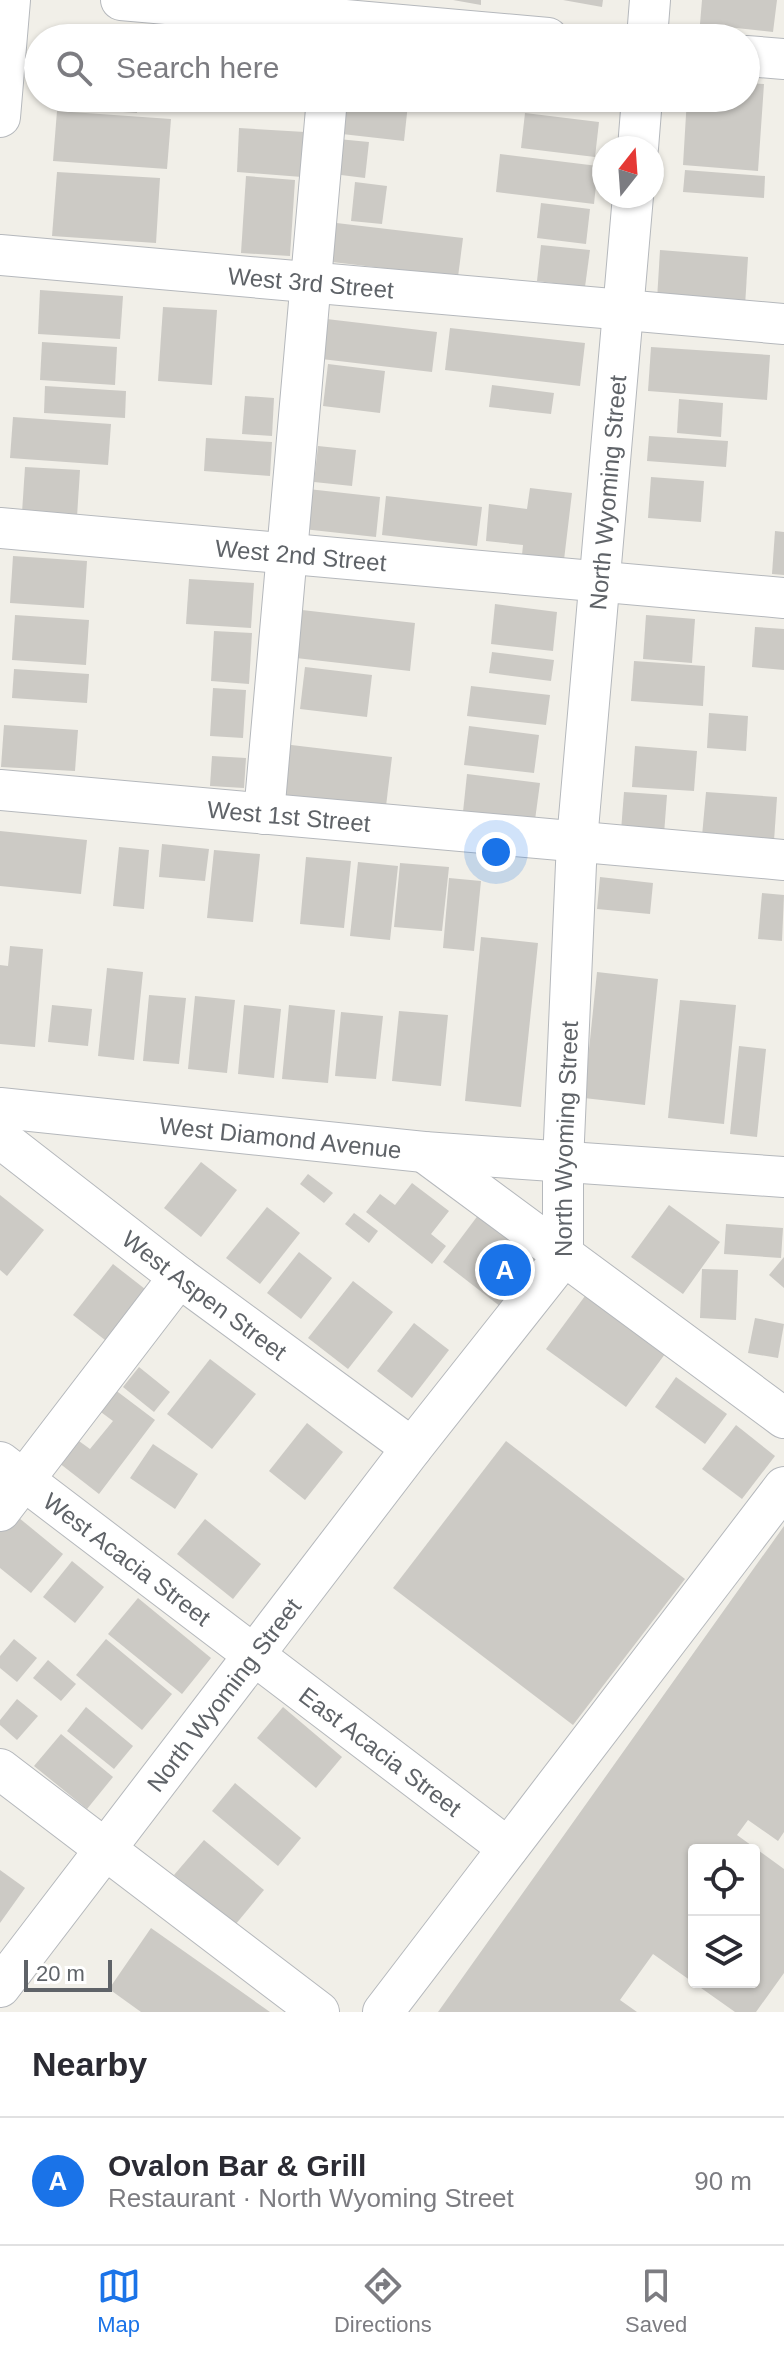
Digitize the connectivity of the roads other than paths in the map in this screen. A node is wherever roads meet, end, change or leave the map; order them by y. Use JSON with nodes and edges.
{"nodes":[{"id":1,"x":10,"y":0,"type":"edge"},
{"id":2,"x":121,"y":0,"type":"edge"},
{"id":3,"x":650,"y":0,"type":"edge"},
{"id":4,"x":334,"y":19,"type":"edge"},
{"id":5,"x":390,"y":24,"type":"edge"},
{"id":6,"x":648,"y":24,"type":"edge"},
{"id":7,"x":760,"y":57,"type":"edge"},
{"id":8,"x":784,"y":59,"type":"edge"},
{"id":9,"x":326,"y":112,"type":"edge"},
{"id":10,"x":641,"y":112,"type":"edge"},
{"id":11,"x":0,"y":117,"type":"edge"},
{"id":12,"x":639,"y":136,"type":"edge"},
{"id":13,"x":632,"y":208,"type":"edge"},
{"id":14,"x":0,"y":255,"type":"edge"},
{"id":15,"x":311,"y":282,"type":"junction"},
{"id":16,"x":623,"y":310,"type":"junction"},
{"id":17,"x":784,"y":324,"type":"edge"},
{"id":18,"x":0,"y":528,"type":"edge"},
{"id":19,"x":287,"y":554,"type":"junction"},
{"id":20,"x":600,"y":582,"type":"junction"},
{"id":21,"x":784,"y":598,"type":"edge"},
{"id":22,"x":0,"y":790,"type":"edge"},
{"id":23,"x":264,"y":814,"type":"junction"},
{"id":24,"x":577,"y":841,"type":"junction"},
{"id":25,"x":784,"y":860,"type":"edge"},
{"id":26,"x":0,"y":1108,"type":"edge"},
{"id":27,"x":0,"y":1138,"type":"edge"},
{"id":28,"x":424,"y":1152,"type":"junction"},
{"id":29,"x":563,"y":1163,"type":"junction"},
{"id":30,"x":784,"y":1177,"type":"edge"},
{"id":31,"x":563,"y":1257,"type":"junction"},
{"id":32,"x":179,"y":1277,"type":"junction"},
{"id":33,"x":784,"y":1418,"type":"edge"},
{"id":34,"x":412,"y":1448,"type":"junction"},
{"id":35,"x":8,"y":1485,"type":"edge"},
{"id":36,"x":784,"y":1487,"type":"edge"},
{"id":37,"x":254,"y":1656,"type":"junction"},
{"id":38,"x":0,"y":1769,"type":"edge"},
{"id":39,"x":508,"y":1848,"type":"junction"},
{"id":40,"x":106,"y":1849,"type":"junction"},
{"id":41,"x":0,"y":1987,"type":"edge"},
{"id":42,"x":319,"y":2012,"type":"edge"},
{"id":43,"x":383,"y":2012,"type":"edge"}],
"edges":[{"from":1,"to":11,"type":"street"},
{"from":2,"to":4,"type":"street"},
{"from":3,"to":6,"type":"street"},
{"from":4,"to":5,"type":"street"},
{"from":7,"to":8,"type":"street"},
{"from":9,"to":15,"type":"street"},
{"from":10,"to":12,"type":"street"},
{"from":13,"to":16,"type":"street","name":"North Wyoming Street"},
{"from":14,"to":15,"type":"street","name":"West 3rd Street"},
{"from":15,"to":16,"type":"street","name":"West 3rd Street"},
{"from":15,"to":19,"type":"street"},
{"from":16,"to":17,"type":"street","name":"West 3rd Street"},
{"from":16,"to":20,"type":"street","name":"North Wyoming Street"},
{"from":18,"to":19,"type":"street","name":"West 2nd Street"},
{"from":19,"to":20,"type":"street","name":"West 2nd Street"},
{"from":19,"to":23,"type":"street"},
{"from":20,"to":21,"type":"street","name":"West 2nd Street"},
{"from":20,"to":24,"type":"street","name":"North Wyoming Street"},
{"from":22,"to":23,"type":"street","name":"West 1st Street"},
{"from":23,"to":24,"type":"street","name":"West 1st Street"},
{"from":24,"to":25,"type":"street","name":"West 1st Street"},
{"from":24,"to":29,"type":"street","name":"North Wyoming Street"},
{"from":26,"to":28,"type":"street","name":"West Diamond Avenue"},
{"from":27,"to":32,"type":"street","name":"West Aspen Street"},
{"from":28,"to":29,"type":"street","name":"West Diamond Avenue"},
{"from":28,"to":31,"type":"street"},
{"from":29,"to":30,"type":"street","name":"West Diamond Avenue"},
{"from":29,"to":31,"type":"street","name":"North Wyoming Street"},
{"from":31,"to":33,"type":"street"},
{"from":31,"to":34,"type":"street","name":"North Wyoming Street"},
{"from":32,"to":34,"type":"street","name":"West Aspen Street"},
{"from":32,"to":35,"type":"street"},
{"from":34,"to":37,"type":"street","name":"North Wyoming Street"},
{"from":35,"to":37,"type":"street","name":"West Acacia Street"},
{"from":36,"to":39,"type":"street"},
{"from":37,"to":39,"type":"street","name":"East Acacia Street"},
{"from":37,"to":40,"type":"street","name":"North Wyoming Street"},
{"from":38,"to":40,"type":"street"},
{"from":39,"to":43,"type":"street"},
{"from":40,"to":41,"type":"street","name":"North Wyoming Street"},
{"from":40,"to":42,"type":"street"}]}
